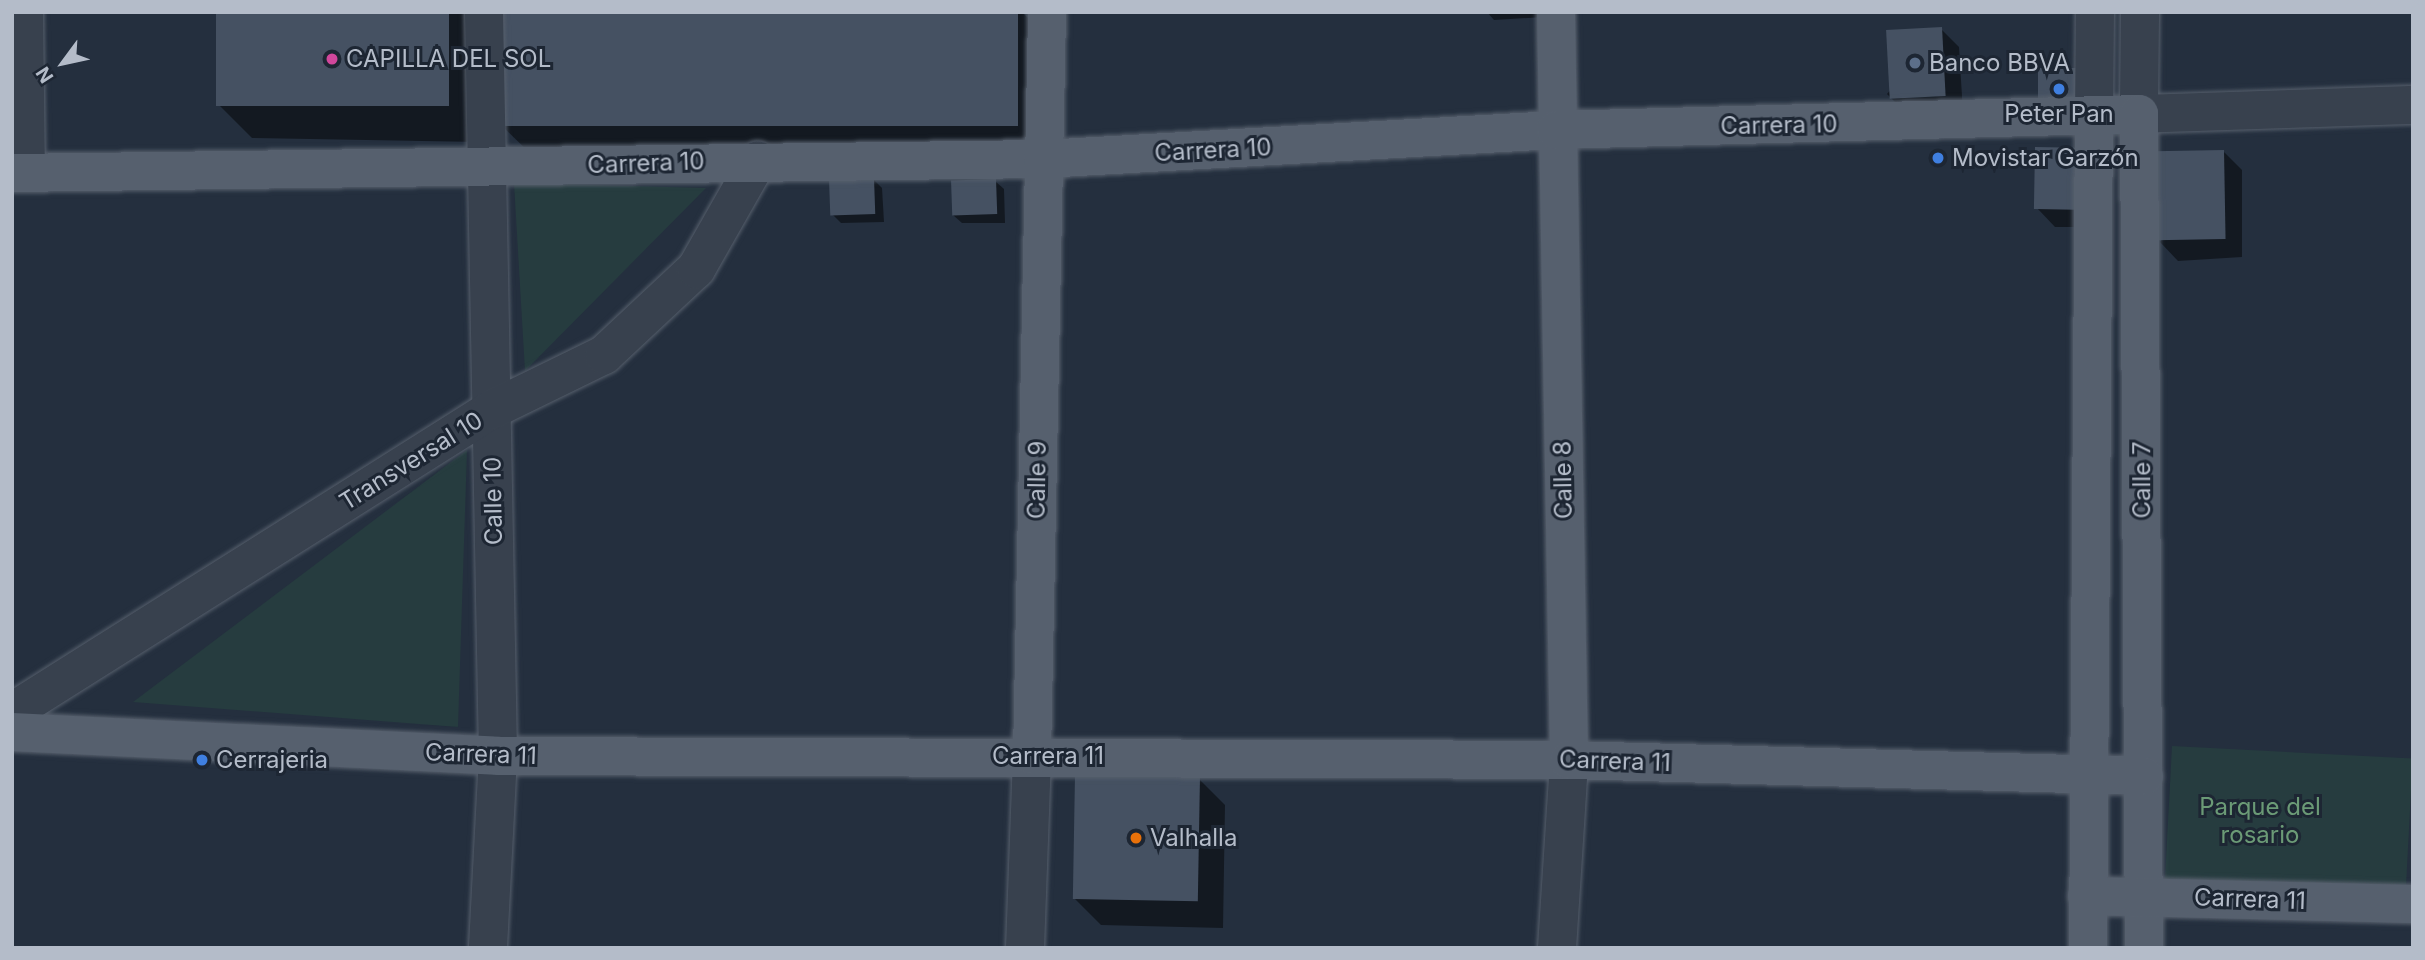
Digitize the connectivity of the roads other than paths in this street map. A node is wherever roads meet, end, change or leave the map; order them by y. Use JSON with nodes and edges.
{"nodes":[{"id":1,"x":24,"y":12,"type":"edge"},
{"id":2,"x":484,"y":12,"type":"edge"},
{"id":3,"x":1047,"y":12,"type":"edge"},
{"id":4,"x":1556,"y":12,"type":"edge"},
{"id":5,"x":2095,"y":12,"type":"edge"},
{"id":6,"x":2140,"y":12,"type":"edge"},
{"id":7,"x":2413,"y":105,"type":"edge"},
{"id":8,"x":2139,"y":114,"type":"junction"},
{"id":9,"x":2094,"y":119,"type":"junction"},
{"id":10,"x":1556,"y":130,"type":"junction"},
{"id":11,"x":1042,"y":159,"type":"junction"},
{"id":12,"x":758,"y":160,"type":"junction"},
{"id":13,"x":487,"y":168,"type":"junction"},
{"id":14,"x":19,"y":173,"type":"edge"},
{"id":15,"x":491,"y":410,"type":"junction"},
{"id":16,"x":12,"y":712,"type":"edge"},
{"id":17,"x":12,"y":732,"type":"edge"},
{"id":18,"x":1032,"y":755,"type":"junction"},
{"id":19,"x":498,"y":756,"type":"junction"},
{"id":20,"x":1569,"y":760,"type":"junction"},
{"id":21,"x":2084,"y":776,"type":"junction"},
{"id":22,"x":2144,"y":776,"type":"junction"},
{"id":23,"x":2087,"y":896,"type":"junction"},
{"id":24,"x":2145,"y":896,"type":"junction"},
{"id":25,"x":2413,"y":904,"type":"edge"},
{"id":26,"x":488,"y":948,"type":"edge"},
{"id":27,"x":1025,"y":948,"type":"edge"},
{"id":28,"x":1558,"y":948,"type":"edge"},
{"id":29,"x":2088,"y":948,"type":"edge"},
{"id":30,"x":2144,"y":948,"type":"edge"}],
"edges":[{"from":1,"to":14,"type":"street"},
{"from":2,"to":13,"type":"street","name":"Calle 10"},
{"from":3,"to":11,"type":"main road","name":"Calle 9"},
{"from":4,"to":10,"type":"main road","name":"Calle 8"},
{"from":5,"to":9,"type":"street"},
{"from":6,"to":8,"type":"street","name":"Calle 7"},
{"from":7,"to":8,"type":"street","name":"Carrera 10"},
{"from":8,"to":9,"type":"main road","name":"Carrera 10"},
{"from":8,"to":22,"type":"main road","name":"Calle 7"},
{"from":9,"to":10,"type":"main road","name":"Carrera 10"},
{"from":9,"to":21,"type":"main road"},
{"from":10,"to":11,"type":"main road","name":"Carrera 10"},
{"from":10,"to":20,"type":"main road","name":"Calle 8"},
{"from":11,"to":12,"type":"main road","name":"Carrera 10"},
{"from":11,"to":18,"type":"main road","name":"Calle 9"},
{"from":12,"to":13,"type":"main road","name":"Carrera 10"},
{"from":12,"to":15,"type":"street","name":"Transversal 10"},
{"from":13,"to":14,"type":"main road","name":"Carrera 10"},
{"from":13,"to":15,"type":"street","name":"Calle 10"},
{"from":15,"to":16,"type":"street","name":"Transversal 10"},
{"from":15,"to":19,"type":"street","name":"Calle 10"},
{"from":17,"to":19,"type":"main road","name":"Carrera 11"},
{"from":18,"to":19,"type":"main road","name":"Carrera 11"},
{"from":18,"to":20,"type":"main road","name":"Carrera 11"},
{"from":18,"to":27,"type":"street","name":"Calle 9"},
{"from":19,"to":26,"type":"street","name":"Calle 10"},
{"from":20,"to":21,"type":"main road","name":"Carrera 11"},
{"from":20,"to":28,"type":"street","name":"Calle 8"},
{"from":21,"to":22,"type":"main road","name":"Carrera 11"},
{"from":21,"to":23,"type":"main road"},
{"from":22,"to":24,"type":"main road","name":"Calle 7"},
{"from":23,"to":24,"type":"main road","name":"Carrera 11"},
{"from":23,"to":29,"type":"main road"},
{"from":24,"to":25,"type":"main road","name":"Carrera 11"},
{"from":24,"to":30,"type":"main road","name":"Calle 7"}]}
